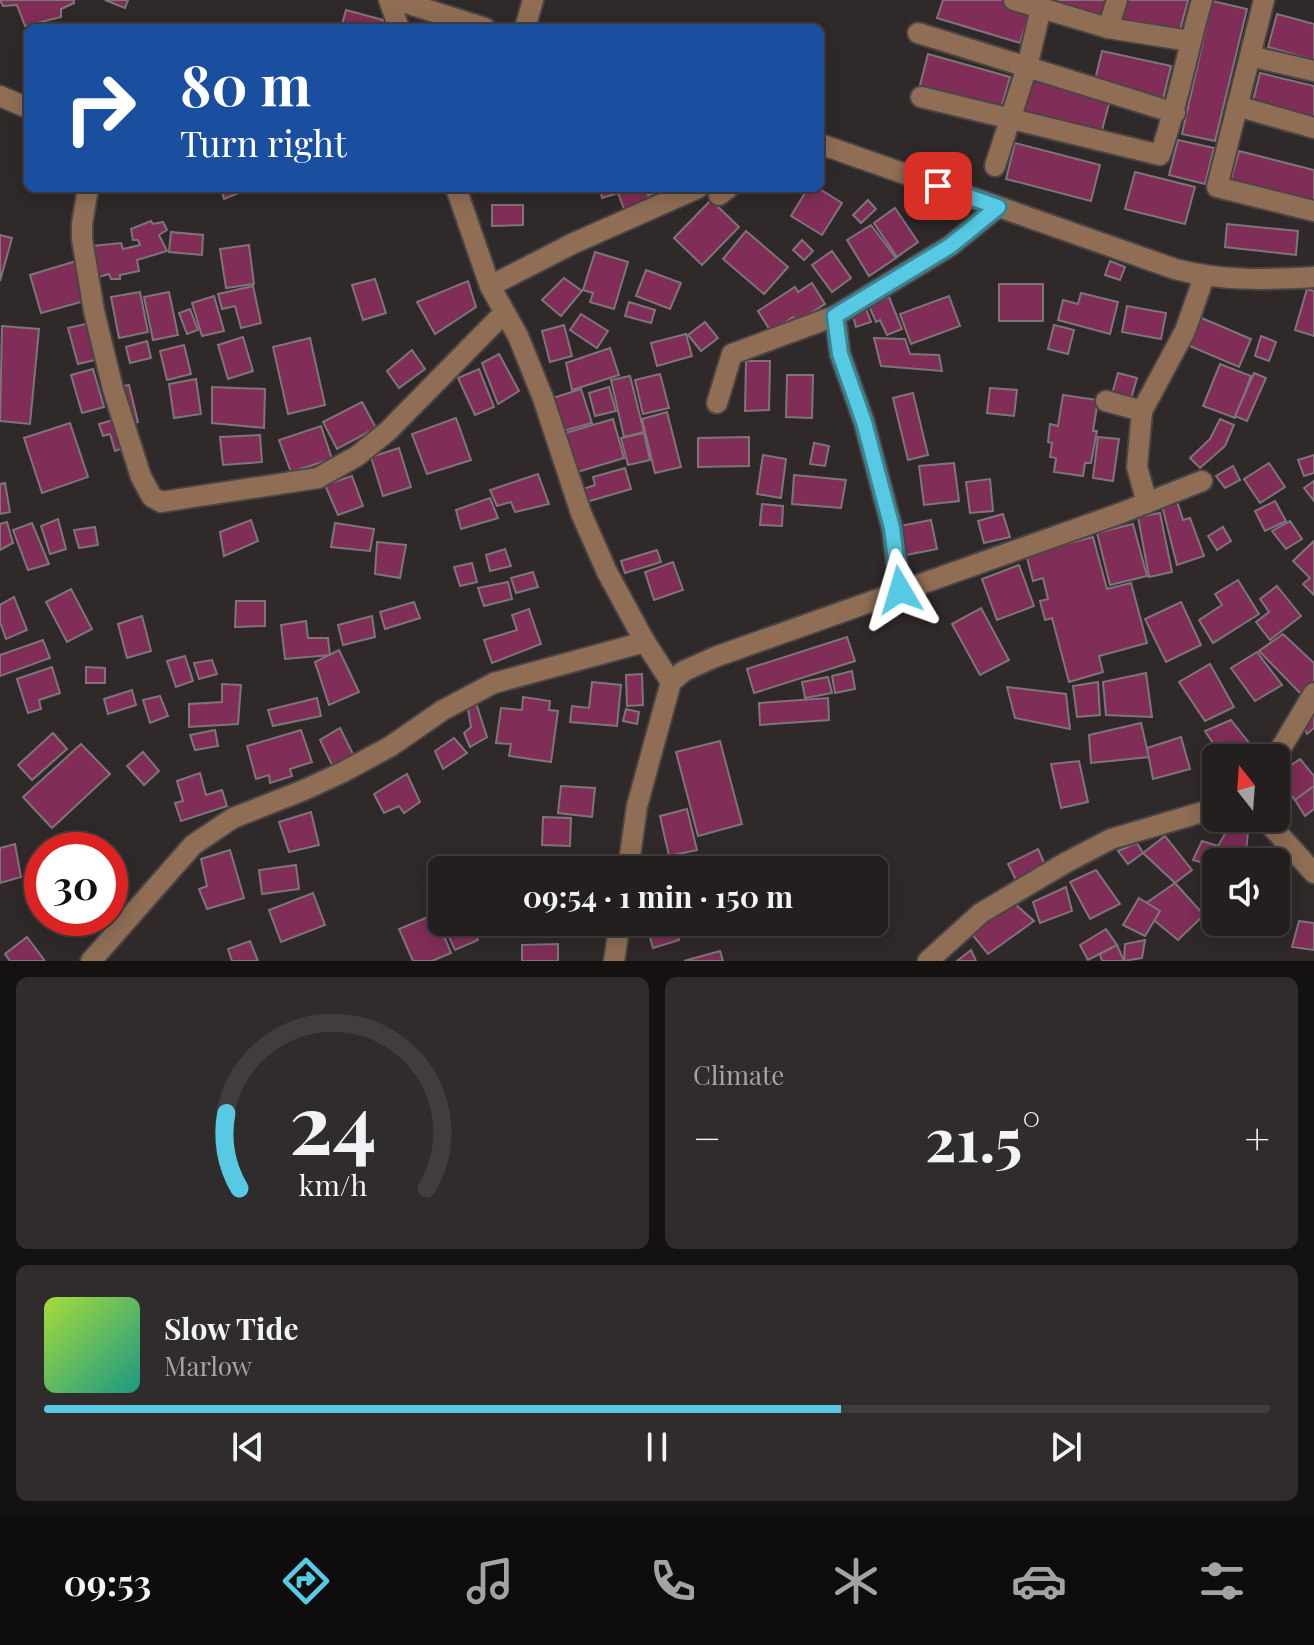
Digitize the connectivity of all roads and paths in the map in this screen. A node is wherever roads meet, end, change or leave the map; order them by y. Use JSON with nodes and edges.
{"nodes":[{"id":1,"x":389,"y":0,"type":"edge"},
{"id":2,"x":396,"y":0,"type":"edge"},
{"id":3,"x":533,"y":0,"type":"edge"},
{"id":4,"x":1014,"y":0,"type":"edge"},
{"id":5,"x":1117,"y":0,"type":"edge"},
{"id":6,"x":1202,"y":0,"type":"edge"},
{"id":7,"x":1264,"y":0,"type":"edge"},
{"id":8,"x":1041,"y":8,"type":"junction"},
{"id":9,"x":398,"y":24,"type":"edge"},
{"id":10,"x":472,"y":24,"type":"edge"},
{"id":11,"x":526,"y":24,"type":"edge"},
{"id":12,"x":1108,"y":28,"type":"junction"},
{"id":13,"x":918,"y":33,"type":"dead end"},
{"id":14,"x":1190,"y":41,"type":"junction"},
{"id":15,"x":1250,"y":56,"type":"junction"},
{"id":16,"x":1027,"y":67,"type":"junction"},
{"id":17,"x":1314,"y":71,"type":"edge"},
{"id":18,"x":0,"y":96,"type":"edge"},
{"id":19,"x":921,"y":97,"type":"dead end"},
{"id":20,"x":24,"y":106,"type":"edge"},
{"id":21,"x":1237,"y":106,"type":"junction"},
{"id":22,"x":1175,"y":113,"type":"junction"},
{"id":23,"x":1009,"y":118,"type":"junction"},
{"id":24,"x":1314,"y":128,"type":"edge"},
{"id":25,"x":824,"y":145,"type":"edge"},
{"id":26,"x":995,"y":166,"type":"dead end"},
{"id":27,"x":87,"y":192,"type":"edge"},
{"id":28,"x":457,"y":192,"type":"edge"},
{"id":29,"x":689,"y":192,"type":"edge"},
{"id":30,"x":998,"y":207,"type":"junction"},
{"id":31,"x":1314,"y":211,"type":"edge"},
{"id":32,"x":1204,"y":277,"type":"junction"},
{"id":33,"x":1314,"y":277,"type":"edge"},
{"id":34,"x":490,"y":286,"type":"junction"},
{"id":35,"x":504,"y":313,"type":"junction"},
{"id":36,"x":835,"y":316,"type":"junction"},
{"id":37,"x":1106,"y":401,"type":"dead end"},
{"id":38,"x":717,"y":403,"type":"dead end"},
{"id":39,"x":1142,"y":411,"type":"junction"},
{"id":40,"x":1202,"y":481,"type":"dead end"},
{"id":41,"x":1147,"y":503,"type":"junction"},
{"id":42,"x":900,"y":590,"type":"junction"},
{"id":43,"x":645,"y":642,"type":"junction"},
{"id":44,"x":671,"y":682,"type":"junction"},
{"id":45,"x":1314,"y":693,"type":"edge"},
{"id":46,"x":1283,"y":744,"type":"edge"},
{"id":47,"x":1202,"y":812,"type":"edge"},
{"id":48,"x":1277,"y":832,"type":"edge"},
{"id":49,"x":630,"y":856,"type":"edge"},
{"id":50,"x":1314,"y":873,"type":"edge"},
{"id":51,"x":618,"y":936,"type":"edge"},
{"id":52,"x":91,"y":961,"type":"edge"},
{"id":53,"x":614,"y":961,"type":"edge"},
{"id":54,"x":928,"y":961,"type":"edge"}],
"edges":[{"from":1,"to":9,"type":"street"},
{"from":2,"to":10,"type":"street"},
{"from":3,"to":11,"type":"street"},
{"from":4,"to":8,"type":"street"},
{"from":5,"to":12,"type":"street"},
{"from":6,"to":14,"type":"street"},
{"from":7,"to":15,"type":"street"},
{"from":8,"to":12,"type":"street"},
{"from":8,"to":16,"type":"street"},
{"from":12,"to":14,"type":"street"},
{"from":13,"to":16,"type":"street"},
{"from":14,"to":22,"type":"street"},
{"from":15,"to":17,"type":"street"},
{"from":15,"to":21,"type":"street"},
{"from":16,"to":22,"type":"street"},
{"from":16,"to":23,"type":"street"},
{"from":18,"to":20,"type":"street"},
{"from":19,"to":23,"type":"street"},
{"from":21,"to":24,"type":"street"},
{"from":21,"to":31,"type":"street"},
{"from":22,"to":23,"type":"street"},
{"from":23,"to":26,"type":"street"},
{"from":25,"to":30,"type":"street"},
{"from":27,"to":35,"type":"street"},
{"from":28,"to":34,"type":"street"},
{"from":29,"to":34,"type":"street"},
{"from":30,"to":32,"type":"street"},
{"from":30,"to":36,"type":"street"},
{"from":32,"to":33,"type":"street"},
{"from":32,"to":39,"type":"street"},
{"from":34,"to":35,"type":"street"},
{"from":35,"to":43,"type":"street"},
{"from":36,"to":38,"type":"street"},
{"from":36,"to":42,"type":"street"},
{"from":37,"to":39,"type":"street"},
{"from":39,"to":41,"type":"street"},
{"from":40,"to":41,"type":"street"},
{"from":41,"to":42,"type":"street"},
{"from":42,"to":44,"type":"street"},
{"from":43,"to":44,"type":"street"},
{"from":43,"to":52,"type":"street"},
{"from":44,"to":49,"type":"street"},
{"from":45,"to":46,"type":"street"},
{"from":47,"to":54,"type":"street"},
{"from":48,"to":50,"type":"street"},
{"from":51,"to":53,"type":"street"}]}
